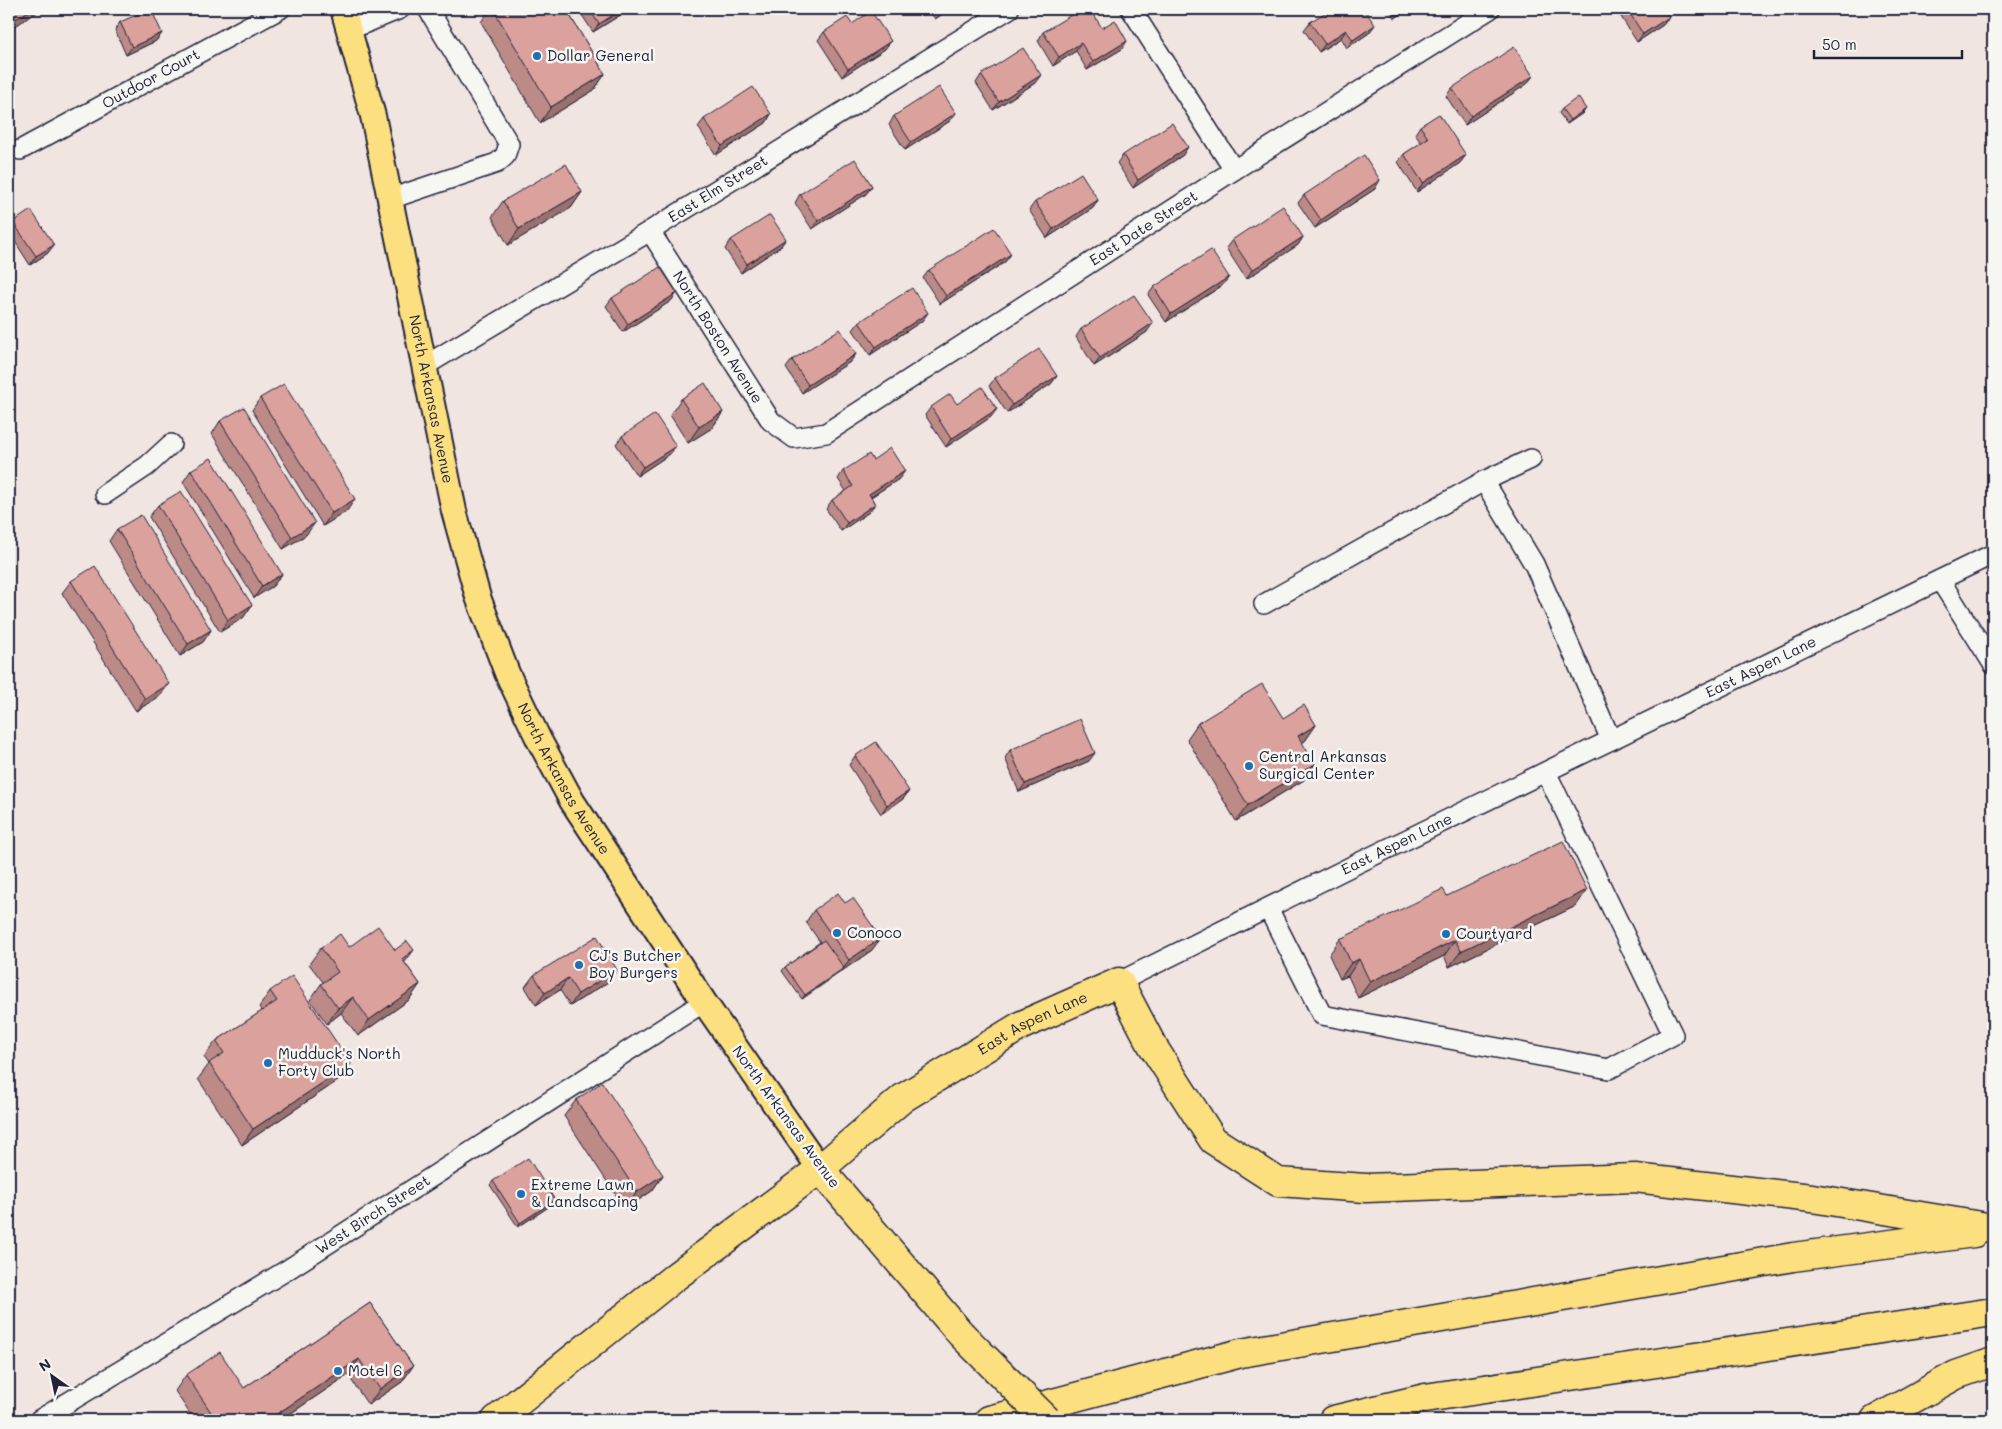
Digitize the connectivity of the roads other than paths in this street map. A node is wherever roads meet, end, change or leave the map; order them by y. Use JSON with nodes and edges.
{"nodes":[{"id":1,"x":280,"y":9,"type":"edge"},
{"id":2,"x":400,"y":9,"type":"edge"},
{"id":3,"x":428,"y":9,"type":"edge"},
{"id":4,"x":1009,"y":9,"type":"edge"},
{"id":5,"x":1131,"y":9,"type":"edge"},
{"id":6,"x":1490,"y":9,"type":"edge"},
{"id":7,"x":347,"y":19,"type":"edge"},
{"id":8,"x":20,"y":150,"type":"dead end"},
{"id":9,"x":1234,"y":170,"type":"junction"},
{"id":10,"x":390,"y":199,"type":"junction"},
{"id":11,"x":650,"y":231,"type":"junction"},
{"id":12,"x":426,"y":365,"type":"junction"},
{"id":13,"x":794,"y":438,"type":"joint"},
{"id":14,"x":171,"y":444,"type":"dead end"},
{"id":15,"x":1531,"y":459,"type":"dead end"},
{"id":16,"x":1484,"y":481,"type":"junction"},
{"id":17,"x":105,"y":494,"type":"dead end"},
{"id":18,"x":1993,"y":554,"type":"edge"},
{"id":19,"x":1940,"y":580,"type":"junction"},
{"id":20,"x":1264,"y":604,"type":"dead end"},
{"id":21,"x":1993,"y":664,"type":"edge"},
{"id":22,"x":1611,"y":740,"type":"junction"},
{"id":23,"x":1546,"y":772,"type":"junction"},
{"id":24,"x":1268,"y":908,"type":"junction"},
{"id":25,"x":1119,"y":982,"type":"junction"},
{"id":26,"x":704,"y":1002,"type":"junction"},
{"id":27,"x":820,"y":1169,"type":"junction"},
{"id":28,"x":1993,"y":1230,"type":"edge"},
{"id":29,"x":1993,"y":1312,"type":"edge"},
{"id":30,"x":1993,"y":1362,"type":"edge"},
{"id":31,"x":39,"y":1420,"type":"edge"},
{"id":32,"x":496,"y":1420,"type":"edge"},
{"id":33,"x":989,"y":1420,"type":"edge"},
{"id":34,"x":1047,"y":1420,"type":"edge"},
{"id":35,"x":1332,"y":1420,"type":"edge"},
{"id":36,"x":1875,"y":1420,"type":"edge"}],
"edges":[{"from":1,"to":8,"type":"street","name":"Outdoor Court"},
{"from":2,"to":7,"type":"street"},
{"from":3,"to":10,"type":"street"},
{"from":4,"to":11,"type":"street","name":"East Elm Street"},
{"from":5,"to":9,"type":"street"},
{"from":6,"to":9,"type":"street","name":"East Date Street"},
{"from":7,"to":10,"type":"main road","name":"North Arkansas Avenue"},
{"from":9,"to":13,"type":"street","name":"East Date Street"},
{"from":10,"to":12,"type":"main road","name":"North Arkansas Avenue"},
{"from":11,"to":12,"type":"street","name":"East Elm Street"},
{"from":11,"to":13,"type":"street","name":"North Boston Avenue"},
{"from":12,"to":26,"type":"main road","name":"North Arkansas Avenue"},
{"from":14,"to":17,"type":"street"},
{"from":15,"to":16,"type":"street"},
{"from":16,"to":20,"type":"street"},
{"from":16,"to":22,"type":"street"},
{"from":18,"to":19,"type":"street","name":"East Aspen Lane"},
{"from":19,"to":21,"type":"street"},
{"from":19,"to":22,"type":"street","name":"East Aspen Lane"},
{"from":22,"to":23,"type":"street","name":"East Aspen Lane"},
{"from":23,"to":24,"type":"street","name":"East Aspen Lane"},
{"from":23,"to":24,"type":"street"},
{"from":24,"to":25,"type":"street","name":"East Aspen Lane"},
{"from":25,"to":27,"type":"highway","name":"East Aspen Lane"},
{"from":25,"to":28,"type":"highway"},
{"from":26,"to":27,"type":"main road","name":"North Arkansas Avenue"},
{"from":26,"to":31,"type":"street","name":"West Birch Street"},
{"from":27,"to":32,"type":"highway","name":"East Aspen Lane"},
{"from":27,"to":34,"type":"highway","name":"North Arkansas Avenue","bridge":true},
{"from":28,"to":33,"type":"highway"},
{"from":29,"to":35,"type":"highway"},
{"from":30,"to":36,"type":"highway"}]}
